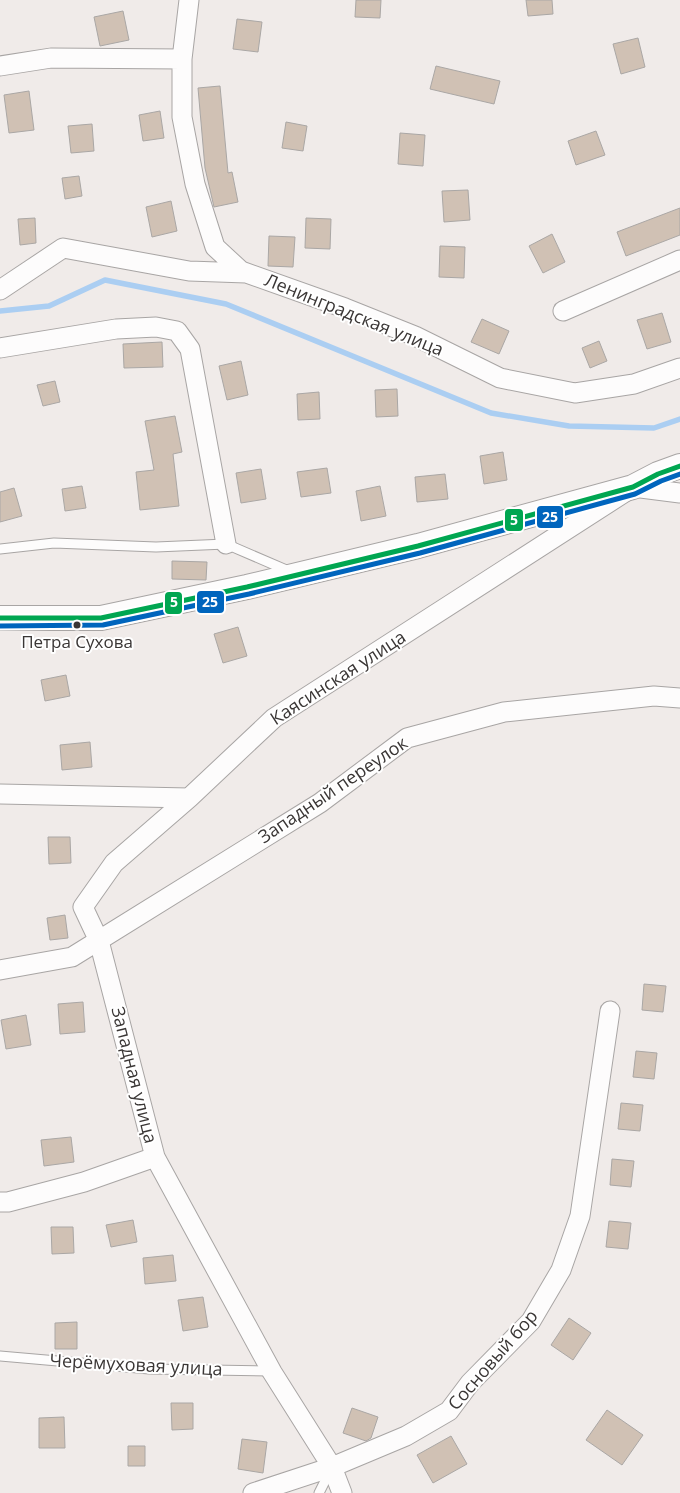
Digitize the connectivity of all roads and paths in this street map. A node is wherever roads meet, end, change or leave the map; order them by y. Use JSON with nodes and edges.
{"nodes":[{"id":1,"x":189,"y":0,"type":"edge"},
{"id":2,"x":182,"y":58,"type":"junction"},
{"id":3,"x":0,"y":66,"type":"edge"},
{"id":4,"x":680,"y":260,"type":"edge"},
{"id":5,"x":246,"y":273,"type":"junction"},
{"id":6,"x":0,"y":290,"type":"edge"},
{"id":7,"x":563,"y":311,"type":"dead end"},
{"id":8,"x":0,"y":348,"type":"edge"},
{"id":9,"x":680,"y":368,"type":"edge"},
{"id":10,"x":680,"y":466,"type":"edge"},
{"id":11,"x":633,"y":487,"type":"junction"},
{"id":12,"x":680,"y":493,"type":"edge"},
{"id":13,"x":226,"y":544,"type":"junction"},
{"id":14,"x":0,"y":549,"type":"edge"},
{"id":15,"x":298,"y":574,"type":"junction"},
{"id":16,"x":0,"y":618,"type":"edge"},
{"id":17,"x":680,"y":698,"type":"edge"},
{"id":18,"x":0,"y":794,"type":"edge"},
{"id":19,"x":189,"y":798,"type":"junction"},
{"id":20,"x":99,"y":940,"type":"junction"},
{"id":21,"x":0,"y":970,"type":"edge"},
{"id":22,"x":610,"y":1011,"type":"dead end"},
{"id":23,"x":155,"y":1157,"type":"junction"},
{"id":24,"x":0,"y":1202,"type":"edge"},
{"id":25,"x":0,"y":1356,"type":"edge"},
{"id":26,"x":272,"y":1372,"type":"junction"},
{"id":27,"x":332,"y":1467,"type":"junction"},
{"id":28,"x":253,"y":1493,"type":"edge"},
{"id":29,"x":319,"y":1493,"type":"edge"},
{"id":30,"x":342,"y":1493,"type":"edge"}],
"edges":[{"from":1,"to":2,"type":"street","name":"Ленинградская улица"},
{"from":2,"to":3,"type":"street"},
{"from":2,"to":5,"type":"street","name":"Ленинградская улица"},
{"from":4,"to":7,"type":"street"},
{"from":5,"to":6,"type":"street","name":"Ленинградская улица"},
{"from":5,"to":9,"type":"street","name":"Ленинградская улица"},
{"from":8,"to":13,"type":"street"},
{"from":10,"to":11,"type":"street"},
{"from":11,"to":12,"type":"street"},
{"from":11,"to":15,"type":"street"},
{"from":11,"to":19,"type":"street","name":"Каясинская улица"},
{"from":13,"to":14,"type":"lane"},
{"from":13,"to":15,"type":"lane"},
{"from":15,"to":16,"type":"street"},
{"from":17,"to":20,"type":"street","name":"Западный переулок"},
{"from":18,"to":19,"type":"street"},
{"from":19,"to":20,"type":"street","name":"Западная улица"},
{"from":20,"to":21,"type":"street","name":"Западный переулок"},
{"from":20,"to":23,"type":"street","name":"Западная улица"},
{"from":22,"to":27,"type":"street","name":"Сосновый бор"},
{"from":23,"to":24,"type":"street"},
{"from":23,"to":26,"type":"street","name":"Западная улица"},
{"from":25,"to":26,"type":"lane","name":"Черёмуховая улица"},
{"from":26,"to":27,"type":"street"},
{"from":27,"to":28,"type":"street","name":"Сосновый бор"},
{"from":27,"to":29,"type":"lane"},
{"from":27,"to":30,"type":"street"}]}
